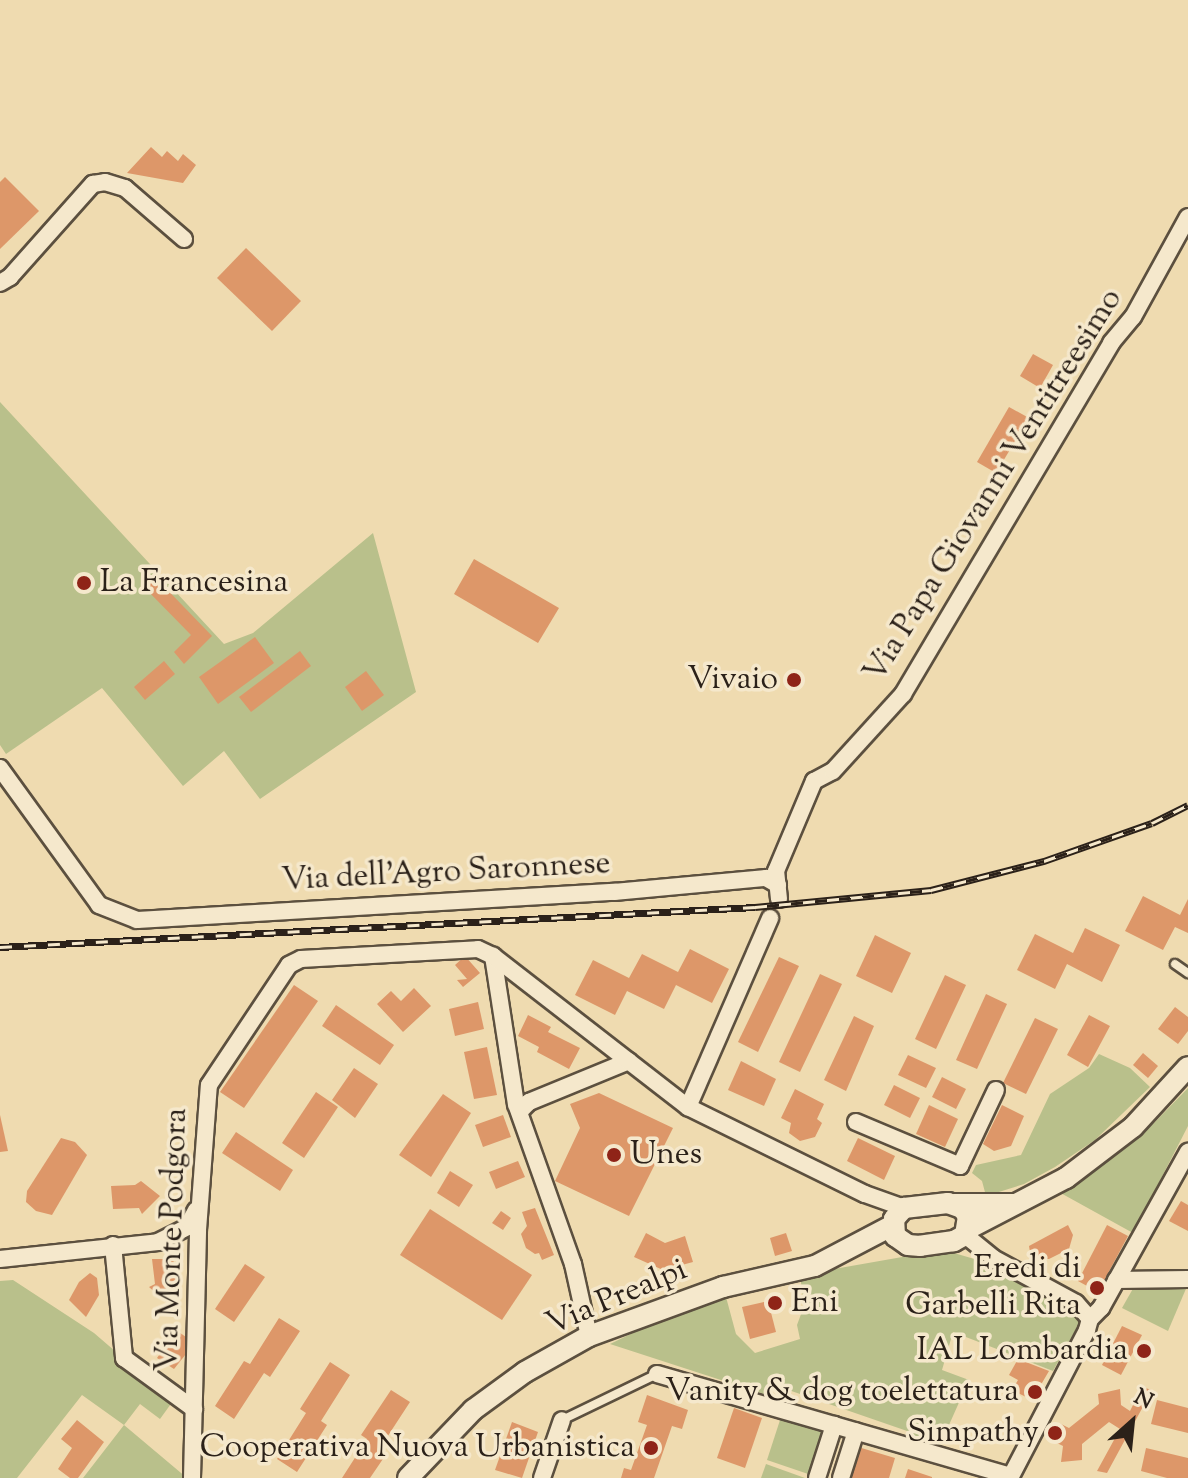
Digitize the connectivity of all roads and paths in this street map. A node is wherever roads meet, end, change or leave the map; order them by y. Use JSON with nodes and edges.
{"nodes":[{"id":1,"x":1188,"y":217,"type":"edge"},
{"id":2,"x":184,"y":239,"type":"dead end"},
{"id":3,"x":0,"y":283,"type":"edge"},
{"id":4,"x":0,"y":768,"type":"edge"},
{"id":5,"x":778,"y":892,"type":"joint"},
{"id":6,"x":770,"y":918,"type":"dead end"},
{"id":7,"x":485,"y":952,"type":"junction"},
{"id":8,"x":1175,"y":964,"type":"dead end"},
{"id":9,"x":1188,"y":973,"type":"edge"},
{"id":10,"x":629,"y":1061,"type":"junction"},
{"id":11,"x":1188,"y":1067,"type":"edge"},
{"id":12,"x":996,"y":1090,"type":"dead end"},
{"id":13,"x":688,"y":1107,"type":"junction"},
{"id":14,"x":520,"y":1111,"type":"junction"},
{"id":15,"x":856,"y":1122,"type":"dead end"},
{"id":16,"x":1188,"y":1152,"type":"edge"},
{"id":17,"x":200,"y":1201,"type":"junction"},
{"id":18,"x":954,"y":1204,"type":"junction"},
{"id":19,"x":1019,"y":1204,"type":"junction"},
{"id":20,"x":897,"y":1217,"type":"junction"},
{"id":21,"x":967,"y":1232,"type":"junction"},
{"id":22,"x":944,"y":1243,"type":"junction"},
{"id":23,"x":113,"y":1245,"type":"junction"},
{"id":24,"x":908,"y":1245,"type":"junction"},
{"id":25,"x":839,"y":1254,"type":"junction"},
{"id":26,"x":993,"y":1258,"type":"junction"},
{"id":27,"x":0,"y":1259,"type":"edge"},
{"id":28,"x":1188,"y":1279,"type":"edge"},
{"id":29,"x":1116,"y":1280,"type":"junction"},
{"id":30,"x":1090,"y":1319,"type":"junction"},
{"id":31,"x":589,"y":1336,"type":"junction"},
{"id":32,"x":657,"y":1374,"type":"joint"},
{"id":33,"x":194,"y":1409,"type":"junction"},
{"id":34,"x":562,"y":1420,"type":"joint"},
{"id":35,"x":834,"y":1425,"type":"junction"},
{"id":36,"x":856,"y":1431,"type":"junction"},
{"id":37,"x":1010,"y":1477,"type":"edge"},
{"id":38,"x":192,"y":1478,"type":"edge"},
{"id":39,"x":408,"y":1478,"type":"edge"},
{"id":40,"x":542,"y":1478,"type":"edge"},
{"id":41,"x":817,"y":1478,"type":"edge"},
{"id":42,"x":841,"y":1478,"type":"edge"}],
"edges":[{"from":1,"to":5,"type":"street","name":"Via Papa Giovanni Ventitreesimo"},
{"from":2,"to":3,"type":"street"},
{"from":4,"to":5,"type":"street","name":"Via dell'Agro Saronnese"},
{"from":6,"to":13,"type":"street"},
{"from":7,"to":10,"type":"street"},
{"from":7,"to":14,"type":"street"},
{"from":7,"to":17,"type":"street","name":"Via Monte Podgora"},
{"from":8,"to":9,"type":"lane"},
{"from":10,"to":13,"type":"street"},
{"from":10,"to":14,"type":"street"},
{"from":11,"to":19,"type":"street"},
{"from":12,"to":15,"type":"street"},
{"from":13,"to":20,"type":"street"},
{"from":14,"to":31,"type":"street"},
{"from":16,"to":29,"type":"street"},
{"from":17,"to":23,"type":"street"},
{"from":17,"to":33,"type":"street","name":"Via Monte Podgora"},
{"from":18,"to":19,"type":"street"},
{"from":18,"to":20,"type":"street"},
{"from":18,"to":21,"type":"street"},
{"from":19,"to":21,"type":"street"},
{"from":20,"to":24,"type":"street"},
{"from":20,"to":25,"type":"street","name":"Via Prealpi"},
{"from":21,"to":22,"type":"street","name":"Via Prealpi"},
{"from":21,"to":26,"type":"street"},
{"from":22,"to":24,"type":"street","name":"Via Prealpi"},
{"from":22,"to":26,"type":"street"},
{"from":23,"to":27,"type":"street"},
{"from":23,"to":33,"type":"street","name":"Via Monte Podgora"},
{"from":24,"to":25,"type":"street","name":"Via Prealpi"},
{"from":25,"to":31,"type":"street","name":"Via Prealpi"},
{"from":26,"to":30,"type":"street"},
{"from":28,"to":29,"type":"street"},
{"from":29,"to":30,"type":"street"},
{"from":30,"to":37,"type":"street"},
{"from":31,"to":39,"type":"street","name":"Via Prealpi"},
{"from":32,"to":34,"type":"lane"},
{"from":32,"to":35,"type":"street"},
{"from":33,"to":38,"type":"street","name":"Via Monte Podgora"},
{"from":34,"to":40,"type":"street"},
{"from":35,"to":36,"type":"street"},
{"from":35,"to":41,"type":"street"},
{"from":36,"to":37,"type":"street"},
{"from":36,"to":42,"type":"street"}]}
